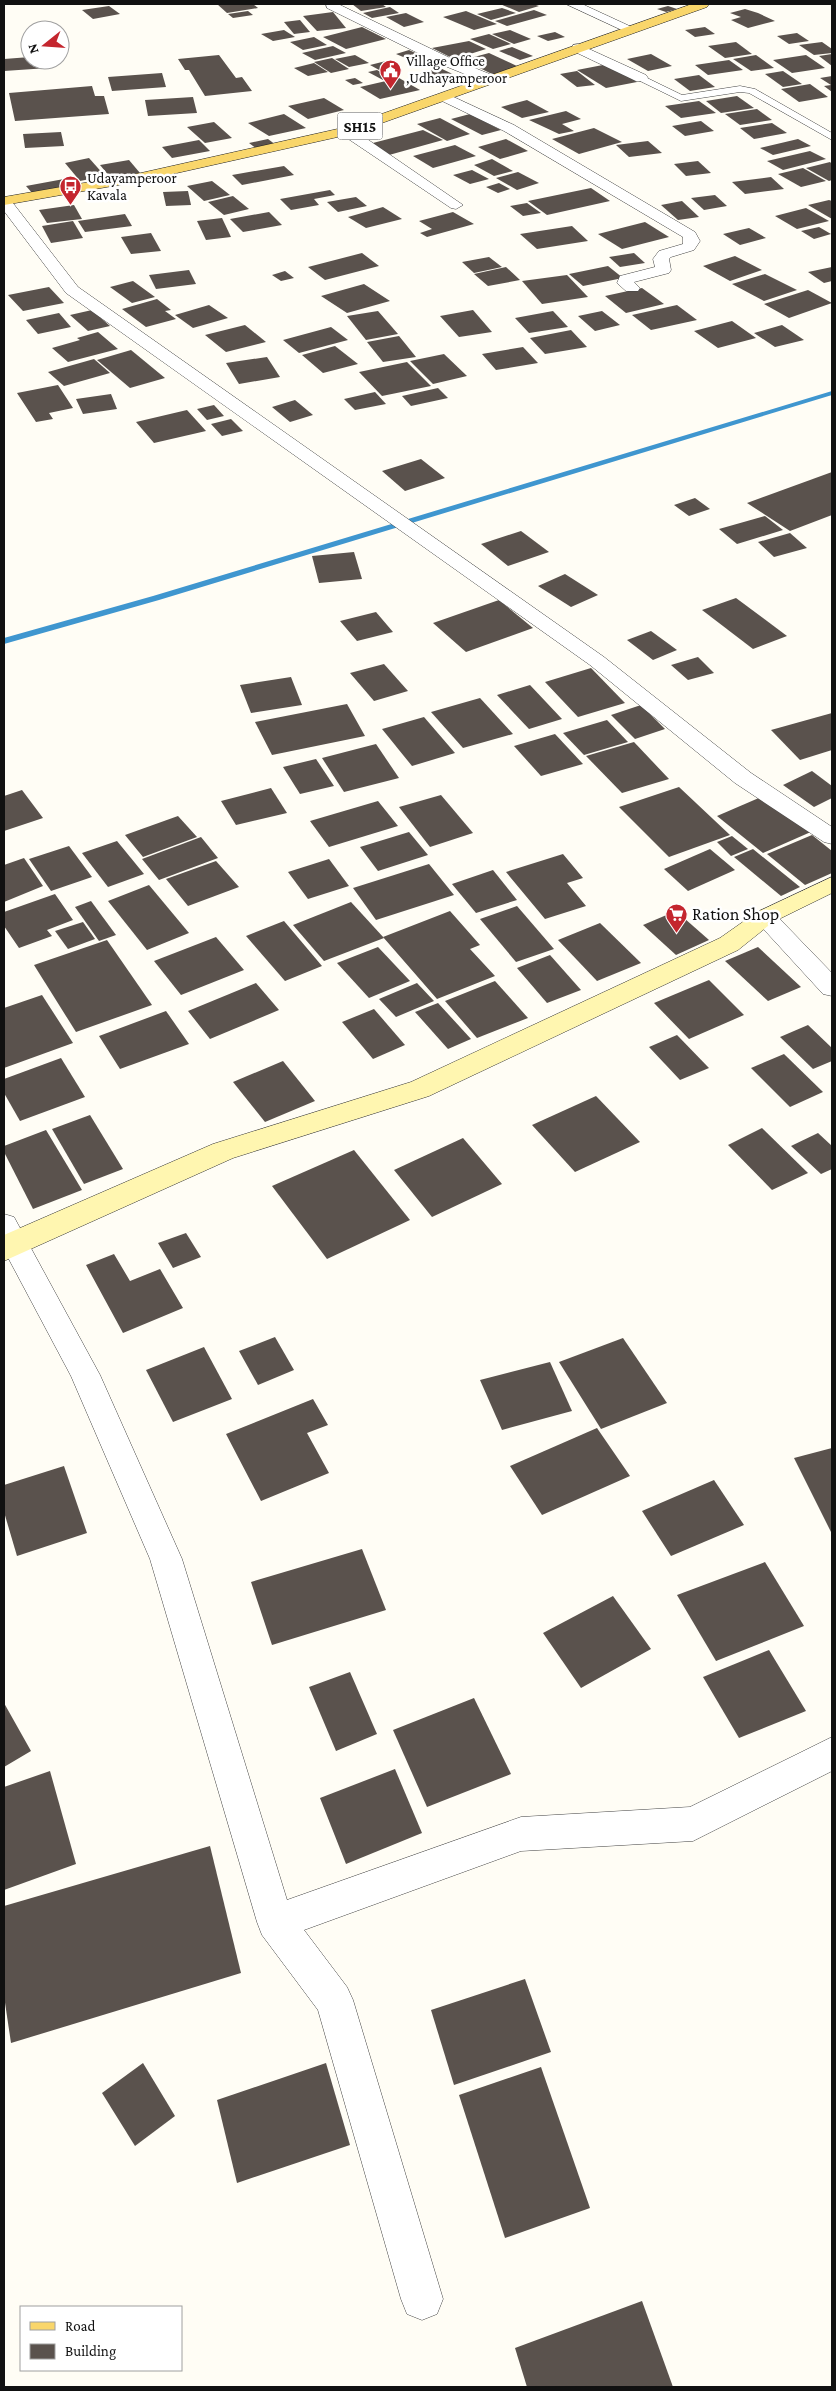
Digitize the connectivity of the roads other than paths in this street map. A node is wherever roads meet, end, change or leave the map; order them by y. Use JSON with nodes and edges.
{"nodes":[{"id":1,"x":572,"y":4,"type":"edge"},
{"id":2,"x":703,"y":4,"type":"edge"},
{"id":3,"x":332,"y":5,"type":"edge"},
{"id":4,"x":630,"y":29,"type":"junction"},
{"id":5,"x":578,"y":48,"type":"junction"},
{"id":6,"x":641,"y":78,"type":"joint"},
{"id":7,"x":492,"y":80,"type":"junction"},
{"id":8,"x":445,"y":97,"type":"junction"},
{"id":9,"x":346,"y":131,"type":"junction"},
{"id":10,"x":832,"y":138,"type":"edge"},
{"id":11,"x":4,"y":201,"type":"edge"},
{"id":12,"x":456,"y":205,"type":"dead end"},
{"id":13,"x":632,"y":288,"type":"dead end"},
{"id":14,"x":832,"y":837,"type":"edge"},
{"id":15,"x":832,"y":884,"type":"edge"},
{"id":16,"x":766,"y":917,"type":"junction"},
{"id":17,"x":832,"y":988,"type":"edge"},
{"id":18,"x":7,"y":1239,"type":"edge"},
{"id":19,"x":832,"y":1753,"type":"edge"},
{"id":20,"x":276,"y":1922,"type":"junction"},
{"id":21,"x":422,"y":2300,"type":"dead end"}],
"edges":[{"from":1,"to":4,"type":"street"},
{"from":2,"to":4,"type":"main road","number":"SH15"},
{"from":3,"to":7,"type":"street"},
{"from":4,"to":5,"type":"main road","number":"SH15"},
{"from":5,"to":6,"type":"street"},
{"from":5,"to":7,"type":"main road","number":"SH15"},
{"from":6,"to":10,"type":"lane"},
{"from":7,"to":8,"type":"main road","number":"SH15"},
{"from":8,"to":9,"type":"main road","number":"SH15"},
{"from":8,"to":13,"type":"street"},
{"from":9,"to":11,"type":"main road","number":"SH15"},
{"from":9,"to":12,"type":"street"},
{"from":11,"to":14,"type":"street"},
{"from":15,"to":16,"type":"main road"},
{"from":16,"to":17,"type":"street"},
{"from":16,"to":18,"type":"main road"},
{"from":18,"to":20,"type":"street"},
{"from":19,"to":20,"type":"street"},
{"from":20,"to":21,"type":"street"}]}
